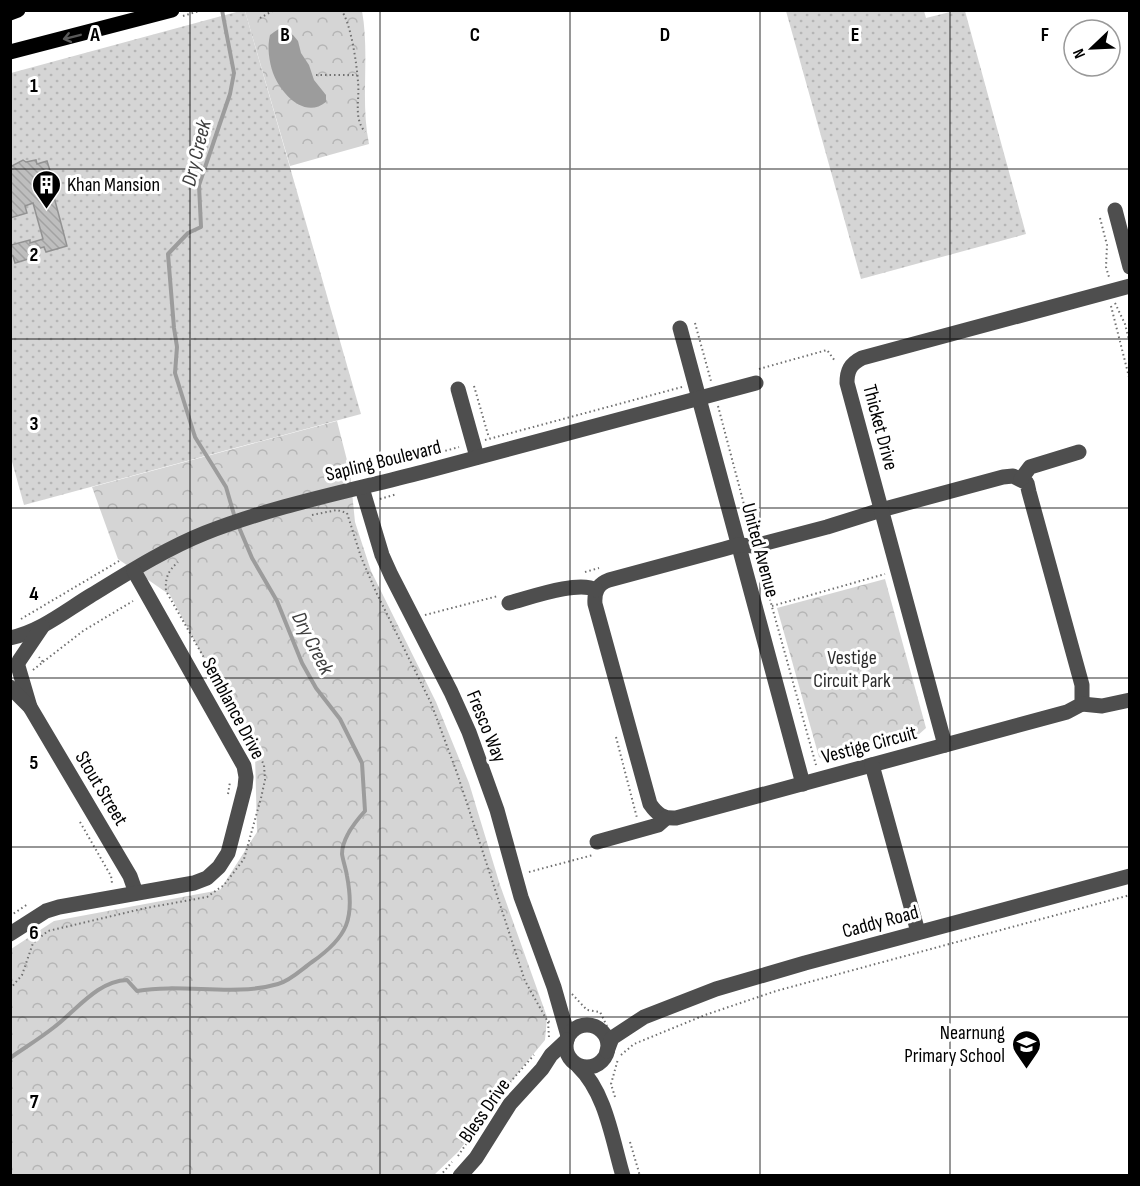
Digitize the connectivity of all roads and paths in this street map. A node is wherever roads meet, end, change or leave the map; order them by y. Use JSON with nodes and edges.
{"nodes":[{"id":1,"x":18,"y":10,"type":"edge"},
{"id":2,"x":172,"y":10,"type":"edge"},
{"id":3,"x":274,"y":10,"type":"edge"},
{"id":4,"x":341,"y":10,"type":"edge"},
{"id":5,"x":10,"y":13,"type":"edge"},
{"id":6,"x":260,"y":18,"type":"dead end"},
{"id":7,"x":10,"y":52,"type":"edge"},
{"id":8,"x":316,"y":75,"type":"dead end"},
{"id":9,"x":357,"y":75,"type":"junction"},
{"id":10,"x":365,"y":132,"type":"dead end"},
{"id":11,"x":1115,"y":210,"type":"dead end"},
{"id":12,"x":1130,"y":267,"type":"edge"},
{"id":13,"x":1130,"y":286,"type":"edge"},
{"id":14,"x":1108,"y":292,"type":"junction"},
{"id":15,"x":680,"y":328,"type":"dead end"},
{"id":16,"x":835,"y":361,"type":"dead end"},
{"id":17,"x":755,"y":377,"type":"joint"},
{"id":18,"x":1130,"y":381,"type":"edge"},
{"id":19,"x":711,"y":382,"type":"dead end"},
{"id":20,"x":474,"y":386,"type":"dead end"},
{"id":21,"x":458,"y":389,"type":"dead end"},
{"id":22,"x":692,"y":389,"type":"junction"},
{"id":23,"x":489,"y":438,"type":"junction"},
{"id":24,"x":475,"y":450,"type":"junction"},
{"id":25,"x":1079,"y":452,"type":"dead end"},
{"id":26,"x":437,"y":453,"type":"dead end"},
{"id":27,"x":1021,"y":479,"type":"junction"},
{"id":28,"x":362,"y":488,"type":"junction"},
{"id":29,"x":334,"y":495,"type":"junction"},
{"id":30,"x":882,"y":510,"type":"junction"},
{"id":31,"x":738,"y":545,"type":"junction"},
{"id":32,"x":182,"y":558,"type":"dead end"},
{"id":33,"x":134,"y":571,"type":"junction"},
{"id":34,"x":887,"y":574,"type":"dead end"},
{"id":35,"x":596,"y":590,"type":"junction"},
{"id":36,"x":146,"y":592,"type":"junction"},
{"id":37,"x":509,"y":603,"type":"dead end"},
{"id":38,"x":772,"y":606,"type":"dead end"},
{"id":39,"x":42,"y":627,"type":"junction"},
{"id":40,"x":10,"y":640,"type":"edge"},
{"id":41,"x":43,"y":662,"type":"dead end"},
{"id":42,"x":16,"y":667,"type":"edge"},
{"id":43,"x":10,"y":687,"type":"edge"},
{"id":44,"x":1130,"y":700,"type":"edge"},
{"id":45,"x":1082,"y":704,"type":"junction"},
{"id":46,"x":30,"y":707,"type":"junction"},
{"id":47,"x":615,"y":735,"type":"dead end"},
{"id":48,"x":945,"y":745,"type":"junction"},
{"id":49,"x":872,"y":765,"type":"junction"},
{"id":50,"x":231,"y":778,"type":"dead end"},
{"id":51,"x":803,"y":784,"type":"junction"},
{"id":52,"x":226,"y":799,"type":"dead end"},
{"id":53,"x":666,"y":818,"type":"junction"},
{"id":54,"x":640,"y":830,"type":"junction"},
{"id":55,"x":597,"y":842,"type":"dead end"},
{"id":56,"x":1130,"y":876,"type":"edge"},
{"id":57,"x":136,"y":893,"type":"junction"},
{"id":58,"x":1130,"y":896,"type":"edge"},
{"id":59,"x":32,"y":903,"type":"dead end"},
{"id":60,"x":10,"y":916,"type":"edge"},
{"id":61,"x":918,"y":932,"type":"junction"},
{"id":62,"x":10,"y":934,"type":"edge"},
{"id":63,"x":10,"y":989,"type":"edge"},
{"id":64,"x":600,"y":1012,"type":"dead end"},
{"id":65,"x":567,"y":1014,"type":"junction"},
{"id":66,"x":644,"y":1017,"type":"junction"},
{"id":67,"x":592,"y":1026,"type":"junction"},
{"id":68,"x":568,"y":1038,"type":"junction"},
{"id":69,"x":606,"y":1054,"type":"junction"},
{"id":70,"x":576,"y":1064,"type":"junction"},
{"id":71,"x":542,"y":1069,"type":"junction"},
{"id":72,"x":600,"y":1099,"type":"junction"},
{"id":73,"x":612,"y":1111,"type":"junction"},
{"id":74,"x":629,"y":1141,"type":"dead end"},
{"id":75,"x":460,"y":1176,"type":"edge"},
{"id":76,"x":622,"y":1176,"type":"edge"},
{"id":77,"x":640,"y":1176,"type":"edge"}],
"edges":[{"from":1,"to":5,"type":"main road"},
{"from":2,"to":7,"type":"main road","one_way":true},
{"from":3,"to":6,"type":"path"},
{"from":4,"to":9,"type":"path"},
{"from":8,"to":9,"type":"path"},
{"from":9,"to":10,"type":"path"},
{"from":11,"to":12,"type":"street"},
{"from":13,"to":14,"type":"street","name":"Thicket Drive"},
{"from":14,"to":18,"type":"path"},
{"from":14,"to":30,"type":"street","name":"Thicket Drive"},
{"from":15,"to":22,"type":"street","name":"United Avenue"},
{"from":16,"to":17,"type":"path"},
{"from":17,"to":22,"type":"street","name":"Sapling Boulevard"},
{"from":19,"to":22,"type":"path"},
{"from":20,"to":23,"type":"path"},
{"from":21,"to":24,"type":"street"},
{"from":22,"to":23,"type":"path"},
{"from":22,"to":24,"type":"street","name":"Sapling Boulevard"},
{"from":22,"to":31,"type":"street","name":"United Avenue"},
{"from":23,"to":24,"type":"path"},
{"from":24,"to":26,"type":"path"},
{"from":24,"to":28,"type":"street","name":"Sapling Boulevard"},
{"from":25,"to":27,"type":"street"},
{"from":27,"to":30,"type":"street"},
{"from":27,"to":45,"type":"street"},
{"from":28,"to":29,"type":"street","name":"Sapling Boulevard"},
{"from":28,"to":65,"type":"street","name":"Fresco Way"},
{"from":29,"to":33,"type":"street","name":"Sapling Boulevard"},
{"from":29,"to":65,"type":"path"},
{"from":30,"to":31,"type":"street"},
{"from":30,"to":48,"type":"street","name":"Thicket Drive"},
{"from":31,"to":35,"type":"street"},
{"from":31,"to":51,"type":"street","name":"United Avenue"},
{"from":32,"to":63,"type":"path"},
{"from":33,"to":36,"type":"street","name":"Semblance Drive"},
{"from":33,"to":39,"type":"street","name":"Sapling Boulevard"},
{"from":34,"to":38,"type":"path"},
{"from":35,"to":37,"type":"street"},
{"from":35,"to":53,"type":"street"},
{"from":36,"to":41,"type":"path"},
{"from":36,"to":57,"type":"street","name":"Semblance Drive"},
{"from":39,"to":40,"type":"street","name":"Sapling Boulevard"},
{"from":39,"to":42,"type":"street","name":"Sapling Boulevard"},
{"from":40,"to":42,"type":"street","name":"Stout Street"},
{"from":42,"to":46,"type":"street","name":"Stout Street"},
{"from":43,"to":46,"type":"street","name":"Stout Street"},
{"from":44,"to":45,"type":"street","name":"Vestige Circuit"},
{"from":45,"to":48,"type":"street","name":"Vestige Circuit"},
{"from":46,"to":57,"type":"street","name":"Stout Street"},
{"from":47,"to":54,"type":"path"},
{"from":48,"to":49,"type":"street","name":"Vestige Circuit"},
{"from":49,"to":51,"type":"street","name":"Vestige Circuit"},
{"from":49,"to":61,"type":"street"},
{"from":50,"to":52,"type":"path"},
{"from":51,"to":53,"type":"street","name":"Vestige Circuit"},
{"from":53,"to":54,"type":"street","name":"Vestige Circuit"},
{"from":54,"to":55,"type":"street","name":"Vestige Circuit"},
{"from":56,"to":61,"type":"street","name":"Caddy Road"},
{"from":57,"to":62,"type":"street","name":"Semblance Drive"},
{"from":58,"to":73,"type":"path"},
{"from":59,"to":60,"type":"path"},
{"from":61,"to":66,"type":"street","name":"Caddy Road"},
{"from":64,"to":65,"type":"path"},
{"from":65,"to":67,"type":"street","name":"Fresco Way"},
{"from":65,"to":68,"type":"street","name":"Fresco Way"},
{"from":66,"to":67,"type":"street","name":"Caddy Road"},
{"from":66,"to":69,"type":"street","name":"Caddy Road"},
{"from":67,"to":68,"type":"street"},
{"from":67,"to":69,"type":"street"},
{"from":68,"to":70,"type":"street"},
{"from":68,"to":71,"type":"street","name":"Bless Drive"},
{"from":69,"to":70,"type":"street"},
{"from":69,"to":72,"type":"street"},
{"from":70,"to":71,"type":"street"},
{"from":70,"to":72,"type":"street"},
{"from":71,"to":75,"type":"street","name":"Bless Drive"},
{"from":72,"to":73,"type":"street"},
{"from":73,"to":76,"type":"street"},
{"from":74,"to":77,"type":"path"}]}
